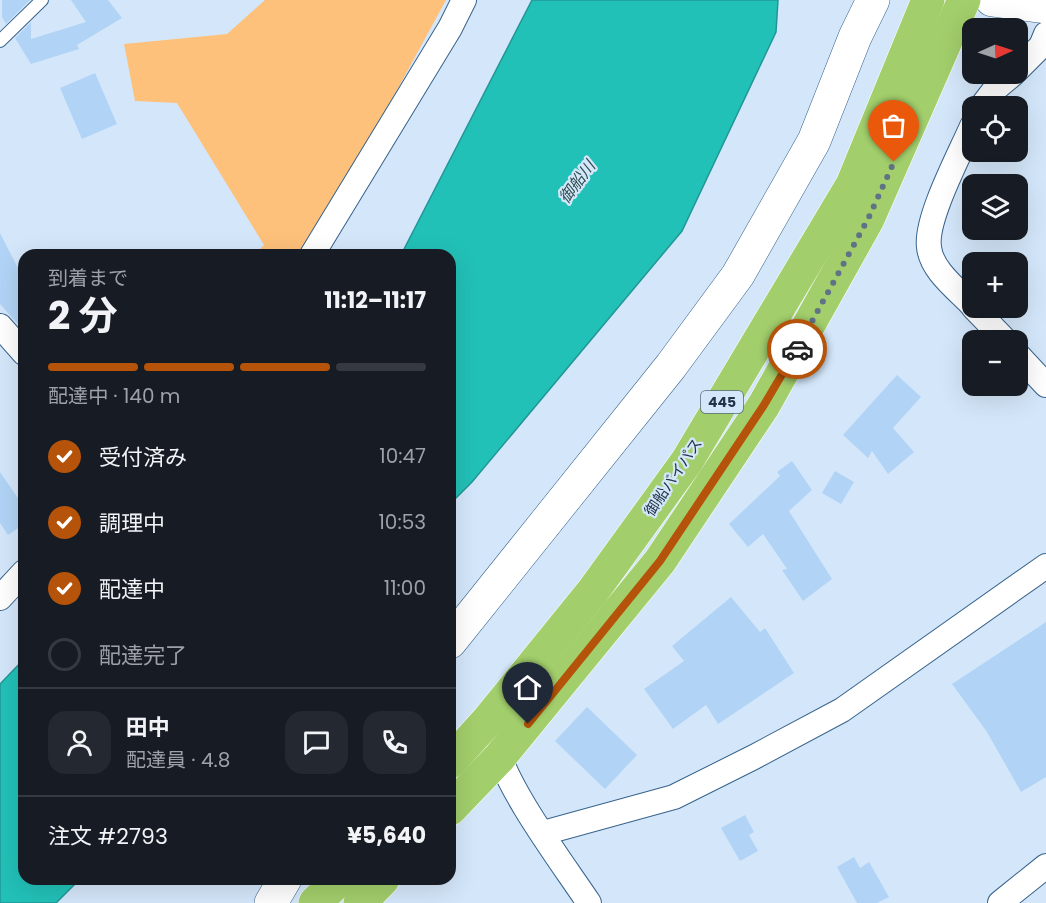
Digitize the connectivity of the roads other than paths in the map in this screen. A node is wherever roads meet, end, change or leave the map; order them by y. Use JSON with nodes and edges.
{"nodes":[{"id":1,"x":42,"y":0,"type":"edge"},
{"id":2,"x":464,"y":0,"type":"edge"},
{"id":3,"x":873,"y":0,"type":"edge"},
{"id":4,"x":928,"y":0,"type":"edge"},
{"id":5,"x":964,"y":0,"type":"edge"},
{"id":6,"x":992,"y":0,"type":"edge"},
{"id":7,"x":1046,"y":7,"type":"edge"},
{"id":8,"x":1046,"y":34,"type":"edge"},
{"id":9,"x":0,"y":41,"type":"edge"},
{"id":10,"x":1028,"y":59,"type":"edge"},
{"id":11,"x":1001,"y":84,"type":"edge"},
{"id":12,"x":990,"y":96,"type":"edge"},
{"id":13,"x":962,"y":149,"type":"edge"},
{"id":14,"x":316,"y":249,"type":"edge"},
{"id":15,"x":962,"y":294,"type":"edge"},
{"id":16,"x":984,"y":318,"type":"edge"},
{"id":17,"x":0,"y":326,"type":"edge"},
{"id":18,"x":996,"y":330,"type":"edge"},
{"id":19,"x":18,"y":346,"type":"edge"},
{"id":20,"x":1028,"y":366,"type":"edge"},
{"id":21,"x":1046,"y":385,"type":"edge"},
{"id":22,"x":18,"y":563,"type":"edge"},
{"id":23,"x":1046,"y":566,"type":"edge"},
{"id":24,"x":0,"y":576,"type":"edge"},
{"id":25,"x":18,"y":578,"type":"edge"},
{"id":26,"x":0,"y":598,"type":"edge"},
{"id":27,"x":456,"y":635,"type":"edge"},
{"id":28,"x":489,"y":719,"type":"junction"},
{"id":29,"x":456,"y":755,"type":"edge"},
{"id":30,"x":499,"y":758,"type":"junction"},
{"id":31,"x":456,"y":803,"type":"edge"},
{"id":32,"x":543,"y":833,"type":"junction"},
{"id":33,"x":1046,"y":866,"type":"edge"},
{"id":34,"x":282,"y":885,"type":"edge"},
{"id":35,"x":334,"y":885,"type":"edge"},
{"id":36,"x":377,"y":885,"type":"edge"},
{"id":37,"x":271,"y":903,"type":"edge"},
{"id":38,"x":315,"y":903,"type":"edge"},
{"id":39,"x":360,"y":903,"type":"edge"},
{"id":40,"x":590,"y":903,"type":"edge"},
{"id":41,"x":1000,"y":903,"type":"edge"}],
"edges":[{"from":1,"to":9,"type":"lane"},
{"from":2,"to":14,"type":"street"},
{"from":3,"to":27,"type":"street"},
{"from":4,"to":28,"type":"highway","name":"御船バイパス","number":"445"},
{"from":5,"to":30,"type":"highway","number":"445"},
{"from":6,"to":7,"type":"street"},
{"from":8,"to":10,"type":"street"},
{"from":11,"to":12,"type":"street"},
{"from":13,"to":15,"type":"street"},
{"from":16,"to":18,"type":"street"},
{"from":17,"to":19,"type":"street"},
{"from":20,"to":21,"type":"street"},
{"from":22,"to":24,"type":"street"},
{"from":23,"to":32,"type":"street"},
{"from":25,"to":26,"type":"street"},
{"from":28,"to":29,"type":"highway","name":"御船バイパス","number":"445"},
{"from":28,"to":30,"type":"street"},
{"from":30,"to":31,"type":"highway","number":"445"},
{"from":30,"to":32,"type":"street"},
{"from":32,"to":40,"type":"street"},
{"from":33,"to":41,"type":"street"},
{"from":34,"to":37,"type":"street"},
{"from":35,"to":38,"type":"highway"},
{"from":36,"to":39,"type":"highway"}]}
